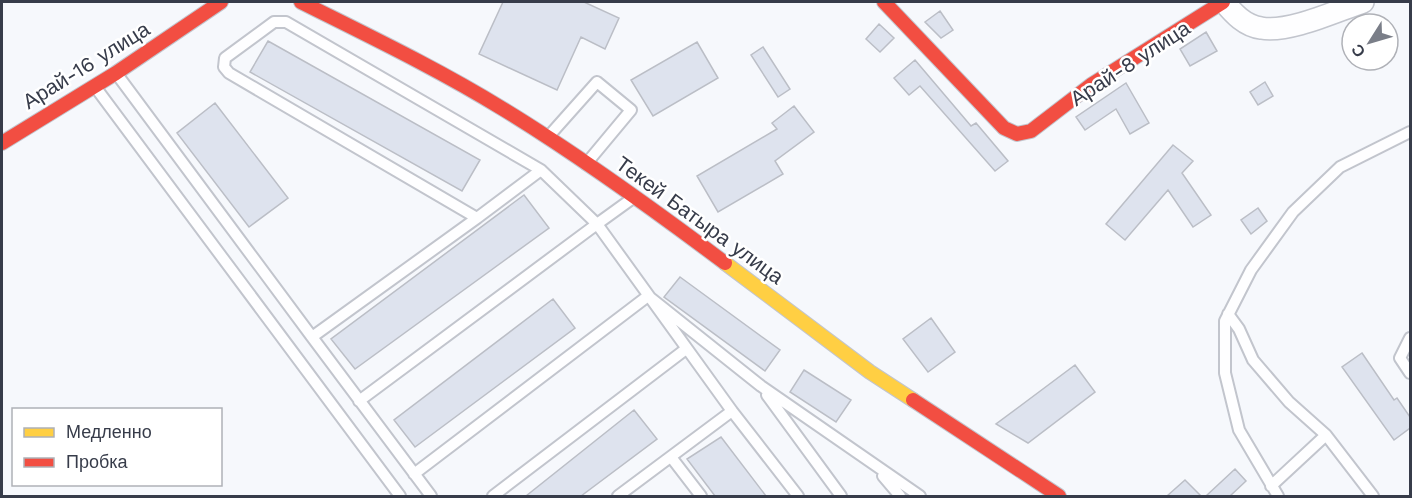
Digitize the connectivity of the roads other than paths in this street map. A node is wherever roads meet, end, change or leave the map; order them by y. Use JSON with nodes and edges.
{"nodes":[{"id":1,"x":221,"y":2,"type":"edge"},
{"id":2,"x":301,"y":2,"type":"edge"},
{"id":3,"x":884,"y":2,"type":"edge"},
{"id":4,"x":1223,"y":2,"type":"edge"},
{"id":5,"x":1363,"y":2,"type":"edge"},
{"id":6,"x":116,"y":73,"type":"junction"},
{"id":7,"x":94,"y":85,"type":"junction"},
{"id":8,"x":1410,"y":132,"type":"edge"},
{"id":9,"x":547,"y":138,"type":"junction"},
{"id":10,"x":2,"y":143,"type":"edge"},
{"id":11,"x":586,"y":164,"type":"junction"},
{"id":12,"x":541,"y":170,"type":"junction"},
{"id":13,"x":636,"y":196,"type":"junction"},
{"id":14,"x":477,"y":218,"type":"junction"},
{"id":15,"x":597,"y":224,"type":"junction"},
{"id":16,"x":648,"y":296,"type":"junction"},
{"id":17,"x":1228,"y":314,"type":"junction"},
{"id":18,"x":312,"y":337,"type":"junction"},
{"id":19,"x":1410,"y":338,"type":"edge"},
{"id":20,"x":687,"y":349,"type":"junction"},
{"id":21,"x":1410,"y":373,"type":"edge"},
{"id":22,"x":760,"y":386,"type":"junction"},
{"id":23,"x":359,"y":401,"type":"junction"},
{"id":24,"x":732,"y":411,"type":"junction"},
{"id":25,"x":1326,"y":435,"type":"junction"},
{"id":26,"x":671,"y":457,"type":"junction"},
{"id":27,"x":876,"y":467,"type":"junction"},
{"id":28,"x":414,"y":474,"type":"junction"},
{"id":29,"x":1271,"y":486,"type":"junction"},
{"id":30,"x":400,"y":496,"type":"edge"},
{"id":31,"x":430,"y":496,"type":"edge"},
{"id":32,"x":493,"y":496,"type":"edge"},
{"id":33,"x":618,"y":496,"type":"edge"},
{"id":34,"x":701,"y":496,"type":"edge"},
{"id":35,"x":798,"y":496,"type":"edge"},
{"id":36,"x":842,"y":496,"type":"edge"},
{"id":37,"x":900,"y":496,"type":"edge"},
{"id":38,"x":920,"y":496,"type":"edge"},
{"id":39,"x":1059,"y":496,"type":"edge"},
{"id":40,"x":1278,"y":496,"type":"edge"},
{"id":41,"x":1373,"y":496,"type":"edge"}],
"edges":[{"from":1,"to":6,"type":"street","name":"Арай-16 улица"},
{"from":2,"to":9,"type":"street","name":"Текей Батыра улица"},
{"from":3,"to":4,"type":"street","name":"Арай-8 улица"},
{"from":4,"to":5,"type":"street","name":"Арай-8 улица"},
{"from":6,"to":7,"type":"street","name":"Арай-16 улица"},
{"from":6,"to":18,"type":"lane"},
{"from":7,"to":10,"type":"street","name":"Арай-16 улица"},
{"from":7,"to":30,"type":"lane"},
{"from":8,"to":17,"type":"lane"},
{"from":9,"to":11,"type":"street","name":"Текей Батыра улица"},
{"from":9,"to":11,"type":"lane"},
{"from":11,"to":13,"type":"street","name":"Текей Батыра улица"},
{"from":12,"to":14,"type":"lane"},
{"from":12,"to":14,"type":"lane"},
{"from":12,"to":15,"type":"lane"},
{"from":13,"to":15,"type":"lane"},
{"from":13,"to":39,"type":"street","name":"Текей Батыра улица"},
{"from":14,"to":18,"type":"lane"},
{"from":15,"to":16,"type":"lane"},
{"from":15,"to":23,"type":"lane"},
{"from":16,"to":20,"type":"lane"},
{"from":16,"to":22,"type":"lane"},
{"from":16,"to":28,"type":"lane"},
{"from":17,"to":25,"type":"lane"},
{"from":17,"to":29,"type":"lane"},
{"from":18,"to":23,"type":"lane"},
{"from":19,"to":21,"type":"lane"},
{"from":20,"to":24,"type":"lane"},
{"from":20,"to":32,"type":"lane"},
{"from":22,"to":27,"type":"lane"},
{"from":22,"to":36,"type":"lane"},
{"from":23,"to":28,"type":"lane"},
{"from":24,"to":26,"type":"lane"},
{"from":24,"to":35,"type":"lane"},
{"from":25,"to":29,"type":"lane"},
{"from":25,"to":41,"type":"lane"},
{"from":26,"to":33,"type":"lane"},
{"from":26,"to":34,"type":"lane"},
{"from":27,"to":37,"type":"lane"},
{"from":27,"to":38,"type":"lane"},
{"from":28,"to":31,"type":"lane"},
{"from":29,"to":40,"type":"lane"}]}
